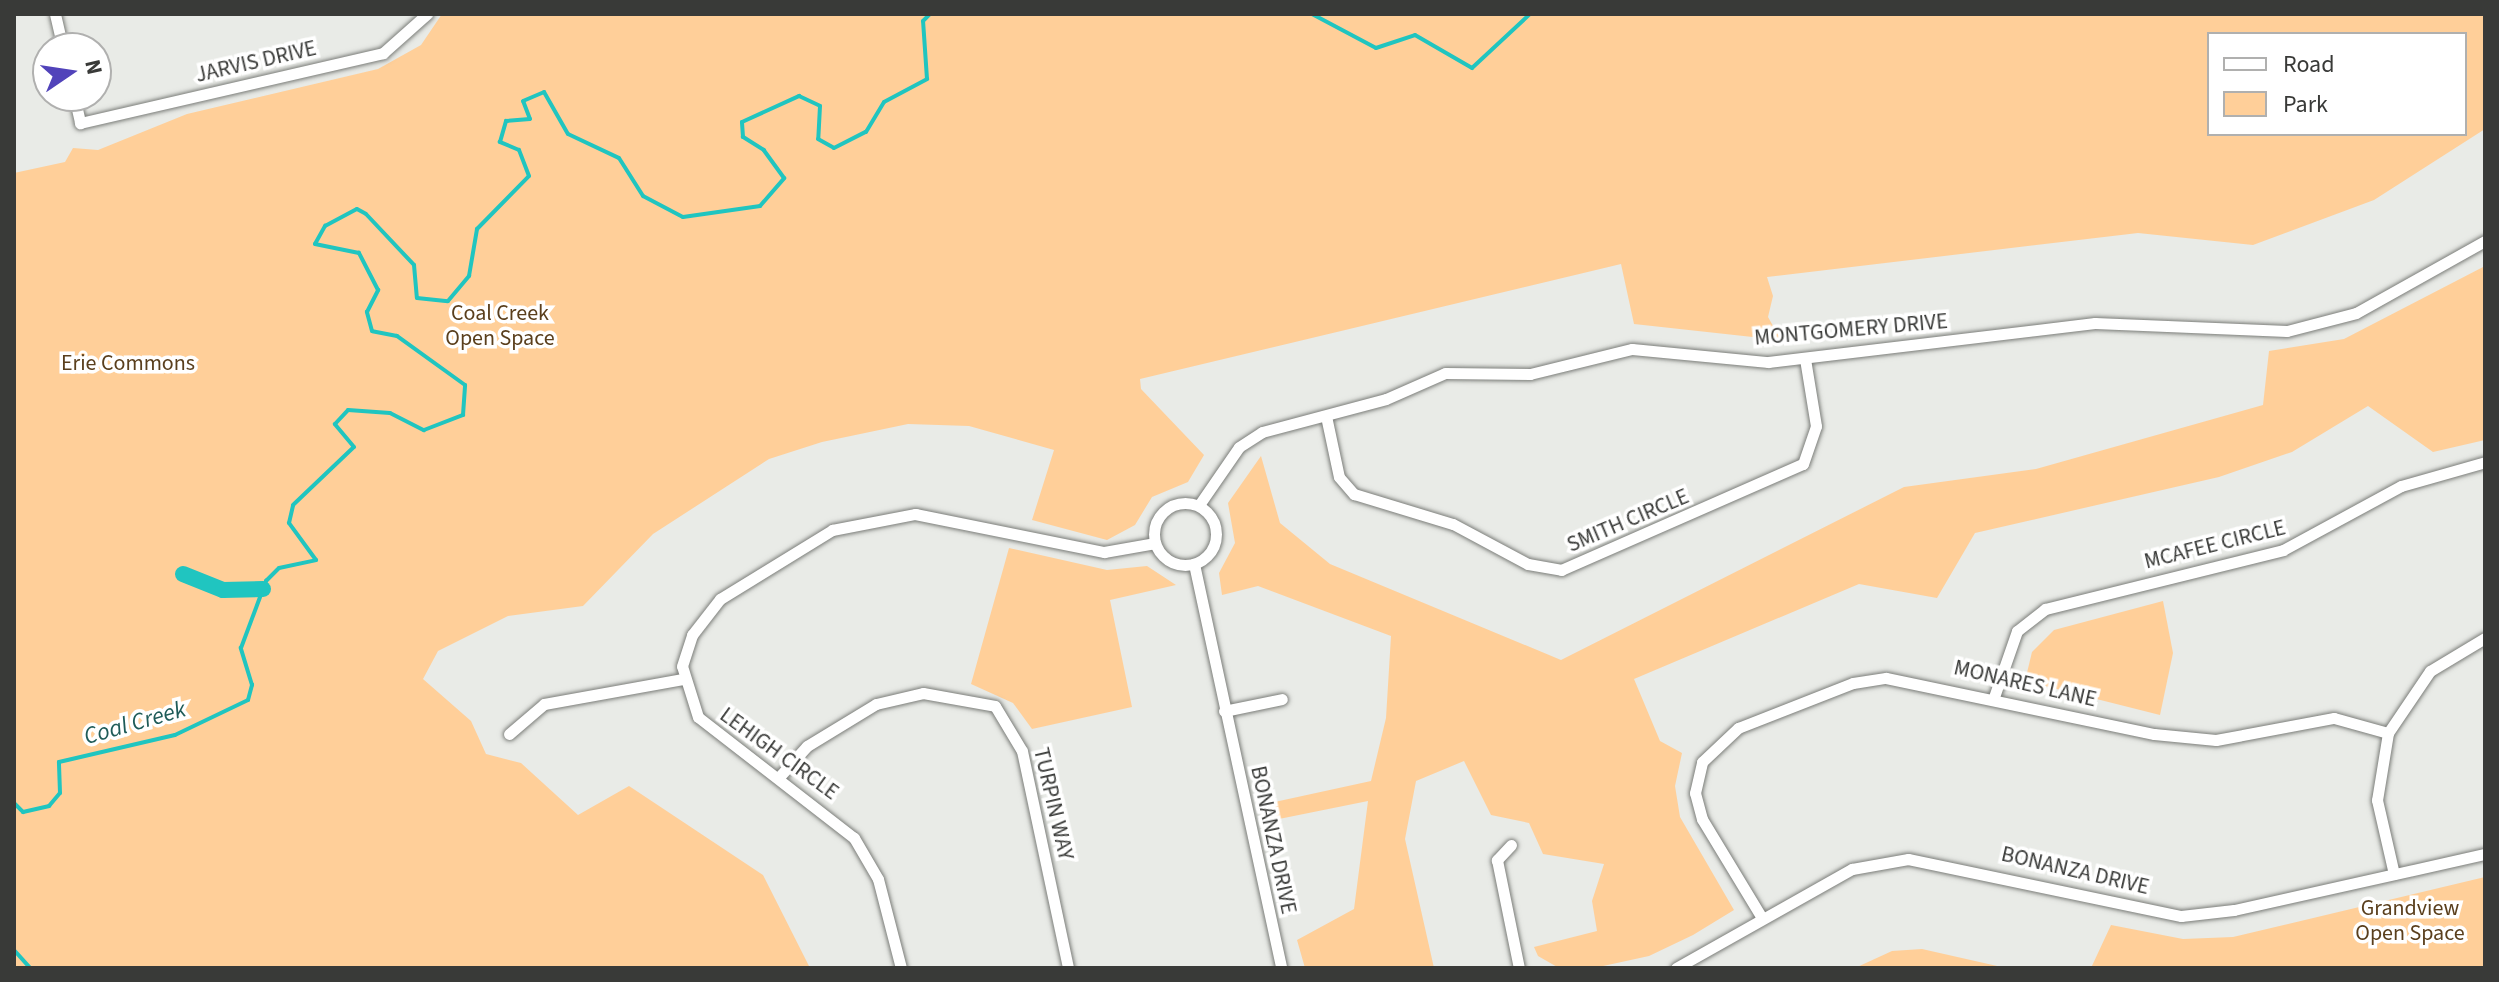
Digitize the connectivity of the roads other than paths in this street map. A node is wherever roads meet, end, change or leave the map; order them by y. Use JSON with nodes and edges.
{"nodes":[{"id":1,"x":427,"y":14,"type":"edge"},
{"id":2,"x":78,"y":112,"type":"edge"},
{"id":3,"x":2485,"y":241,"type":"edge"},
{"id":4,"x":1805,"y":359,"type":"junction"},
{"id":5,"x":1326,"y":416,"type":"junction"},
{"id":6,"x":2485,"y":462,"type":"edge"},
{"id":7,"x":1199,"y":505,"type":"junction"},
{"id":8,"x":1155,"y":543,"type":"junction"},
{"id":9,"x":1194,"y":564,"type":"junction"},
{"id":10,"x":2485,"y":638,"type":"edge"},
{"id":11,"x":683,"y":679,"type":"junction"},
{"id":12,"x":1994,"y":697,"type":"junction"},
{"id":13,"x":1282,"y":699,"type":"dead end"},
{"id":14,"x":1225,"y":715,"type":"junction"},
{"id":15,"x":2388,"y":733,"type":"junction"},
{"id":16,"x":509,"y":734,"type":"dead end"},
{"id":17,"x":780,"y":776,"type":"junction"},
{"id":18,"x":1511,"y":845,"type":"dead end"},
{"id":19,"x":2485,"y":854,"type":"edge"},
{"id":20,"x":2394,"y":874,"type":"junction"},
{"id":21,"x":1762,"y":918,"type":"junction"},
{"id":22,"x":901,"y":968,"type":"edge"},
{"id":23,"x":1068,"y":968,"type":"edge"},
{"id":24,"x":1281,"y":968,"type":"edge"},
{"id":25,"x":1519,"y":968,"type":"edge"},
{"id":26,"x":1676,"y":968,"type":"edge"}],
"edges":[{"from":1,"to":2,"type":"street","name":"JARVIS DRIVE"},
{"from":3,"to":4,"type":"street","name":"MONTGOMERY DRIVE"},
{"from":4,"to":5,"type":"street","name":"MONTGOMERY DRIVE"},
{"from":4,"to":5,"type":"street","name":"SMITH CIRCLE"},
{"from":5,"to":7,"type":"street","name":"MONTGOMERY DRIVE"},
{"from":6,"to":12,"type":"street","name":"MCAFEE CIRCLE"},
{"from":7,"to":8,"type":"street"},
{"from":7,"to":9,"type":"street"},
{"from":8,"to":9,"type":"street"},
{"from":8,"to":11,"type":"street"},
{"from":9,"to":14,"type":"street"},
{"from":10,"to":15,"type":"street"},
{"from":11,"to":16,"type":"street"},
{"from":11,"to":17,"type":"street","name":"LEHIGH CIRCLE"},
{"from":12,"to":15,"type":"street","name":"MONARES LANE"},
{"from":12,"to":21,"type":"street","name":"MONARES LANE"},
{"from":13,"to":14,"type":"street"},
{"from":14,"to":24,"type":"street","name":"BONANZA DRIVE"},
{"from":15,"to":20,"type":"street"},
{"from":17,"to":22,"type":"street","name":"LEHIGH CIRCLE"},
{"from":17,"to":23,"type":"street","name":"TURPIN WAY"},
{"from":18,"to":25,"type":"street"},
{"from":19,"to":20,"type":"street","name":"BONANZA DRIVE"},
{"from":20,"to":21,"type":"street","name":"BONANZA DRIVE"},
{"from":21,"to":26,"type":"street","name":"BONANZA DRIVE"}]}
